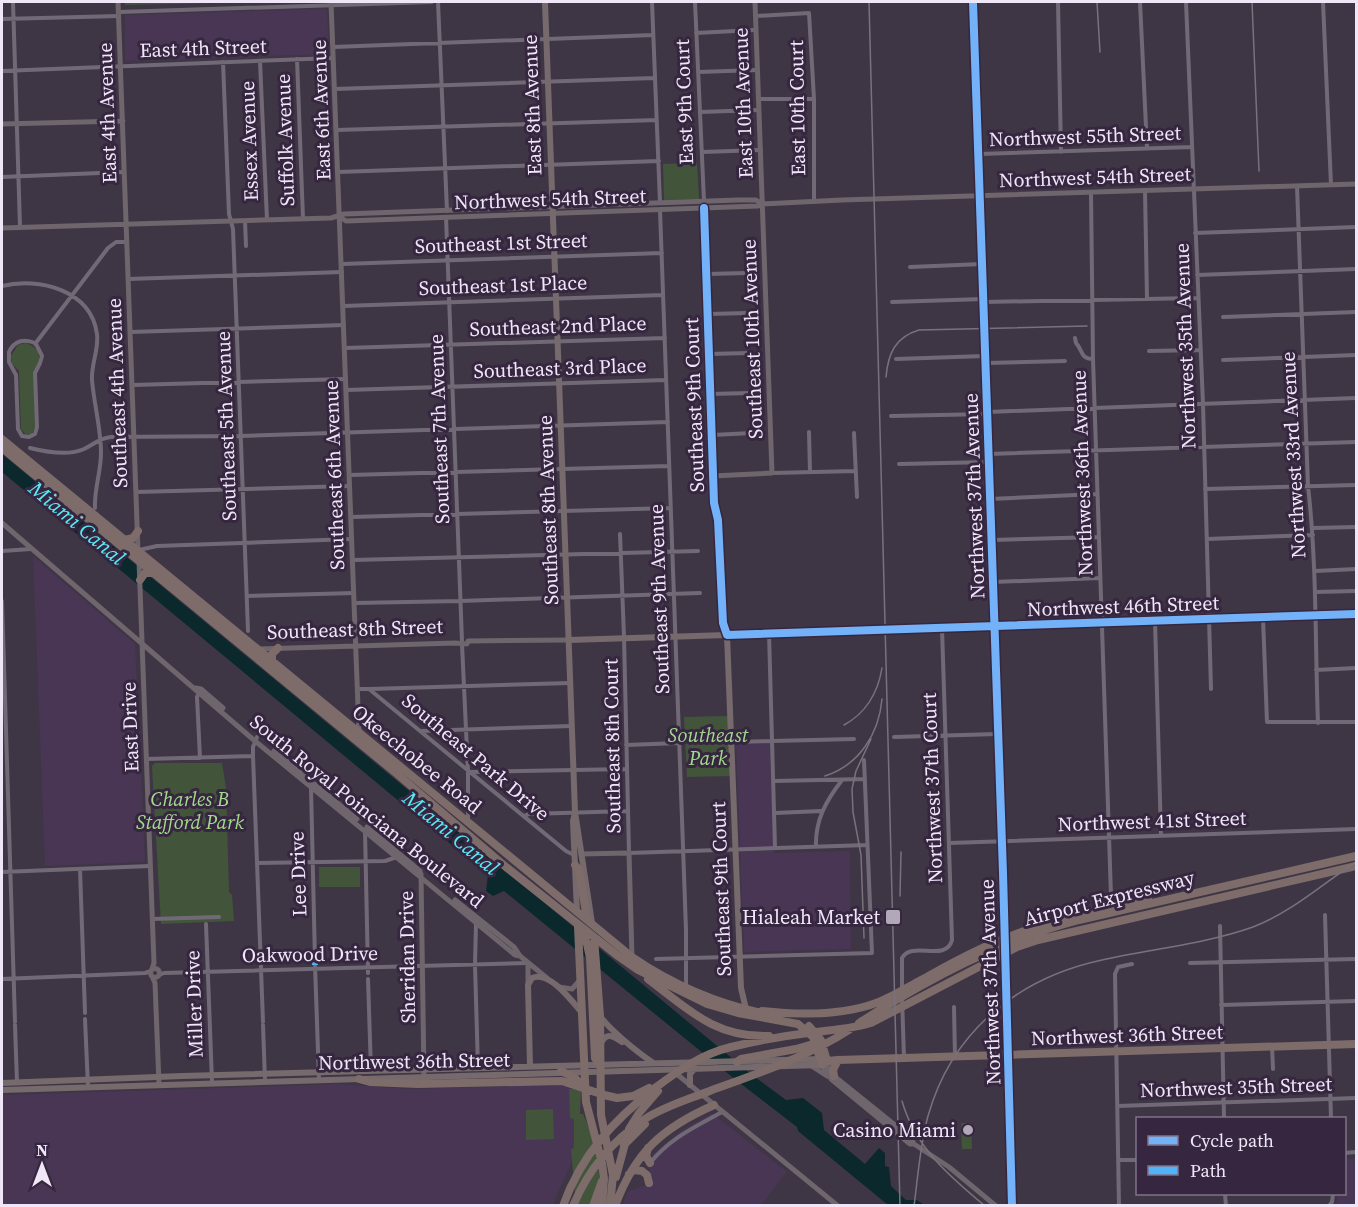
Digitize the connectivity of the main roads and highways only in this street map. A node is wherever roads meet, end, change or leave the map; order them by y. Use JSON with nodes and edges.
{"nodes":[{"id":1,"x":545,"y":2,"type":"edge"},
{"id":2,"x":553,"y":210,"type":"joint"},
{"id":3,"x":2,"y":439,"type":"edge"},
{"id":4,"x":3,"y":449,"type":"edge"},
{"id":5,"x":20,"y":454,"type":"junction"},
{"id":6,"x":138,"y":531,"type":"road end"},
{"id":7,"x":125,"y":540,"type":"junction"},
{"id":8,"x":150,"y":573,"type":"junction"},
{"id":9,"x":140,"y":580,"type":"road end"},
{"id":10,"x":727,"y":635,"type":"joint"},
{"id":11,"x":569,"y":640,"type":"junction"},
{"id":12,"x":239,"y":644,"type":"junction"},
{"id":13,"x":278,"y":648,"type":"road end"},
{"id":14,"x":257,"y":649,"type":"junction"},
{"id":15,"x":272,"y":661,"type":"junction"},
{"id":16,"x":412,"y":776,"type":"junction"},
{"id":17,"x":577,"y":854,"type":"junction"},
{"id":18,"x":1356,"y":855,"type":"edge"},
{"id":19,"x":575,"y":865,"type":"junction"},
{"id":20,"x":1356,"y":866,"type":"edge"},
{"id":21,"x":576,"y":896,"type":"junction"},
{"id":22,"x":566,"y":902,"type":"junction"},
{"id":23,"x":577,"y":910,"type":"junction"},
{"id":24,"x":589,"y":921,"type":"junction"},
{"id":25,"x":579,"y":928,"type":"junction"},
{"id":26,"x":1017,"y":940,"type":"junction"},
{"id":27,"x":594,"y":941,"type":"junction"},
{"id":28,"x":607,"y":951,"type":"junction"},
{"id":29,"x":595,"y":969,"type":"junction"},
{"id":30,"x":638,"y":970,"type":"junction"},
{"id":31,"x":741,"y":994,"type":"junction"},
{"id":32,"x":883,"y":1004,"type":"junction"},
{"id":33,"x":735,"y":1006,"type":"junction"},
{"id":34,"x":722,"y":1008,"type":"junction"},
{"id":35,"x":746,"y":1009,"type":"junction"},
{"id":36,"x":756,"y":1011,"type":"junction"},
{"id":37,"x":583,"y":1014,"type":"junction"},
{"id":38,"x":600,"y":1016,"type":"junction"},
{"id":39,"x":778,"y":1037,"type":"junction"},
{"id":40,"x":832,"y":1039,"type":"junction"},
{"id":41,"x":601,"y":1043,"type":"junction"},
{"id":42,"x":1356,"y":1044,"type":"edge"},
{"id":43,"x":630,"y":1046,"type":"junction"},
{"id":44,"x":838,"y":1060,"type":"junction"},
{"id":45,"x":823,"y":1061,"type":"junction"},
{"id":46,"x":653,"y":1063,"type":"junction"},
{"id":47,"x":736,"y":1064,"type":"junction"},
{"id":48,"x":530,"y":1066,"type":"junction"},
{"id":49,"x":685,"y":1066,"type":"junction"},
{"id":50,"x":631,"y":1067,"type":"junction"},
{"id":51,"x":478,"y":1068,"type":"junction"},
{"id":52,"x":585,"y":1068,"type":"junction"},
{"id":53,"x":599,"y":1068,"type":"junction"},
{"id":54,"x":695,"y":1068,"type":"junction"},
{"id":55,"x":371,"y":1071,"type":"junction"},
{"id":56,"x":561,"y":1071,"type":"junction"},
{"id":57,"x":671,"y":1072,"type":"junction"},
{"id":58,"x":424,"y":1073,"type":"junction"},
{"id":59,"x":521,"y":1074,"type":"junction"},
{"id":60,"x":319,"y":1076,"type":"junction"},
{"id":61,"x":470,"y":1076,"type":"junction"},
{"id":62,"x":831,"y":1076,"type":"road end"},
{"id":63,"x":357,"y":1079,"type":"junction"},
{"id":64,"x":2,"y":1083,"type":"edge"},
{"id":65,"x":661,"y":1084,"type":"junction"},
{"id":66,"x":690,"y":1085,"type":"road end"},
{"id":67,"x":585,"y":1089,"type":"junction"},
{"id":68,"x":2,"y":1090,"type":"edge"},
{"id":69,"x":714,"y":1105,"type":"road end"},
{"id":70,"x":646,"y":1120,"type":"junction"},
{"id":71,"x":649,"y":1148,"type":"junction"},
{"id":72,"x":650,"y":1163,"type":"road end"},
{"id":73,"x":629,"y":1174,"type":"junction"},
{"id":74,"x":649,"y":1183,"type":"dead end"},
{"id":75,"x":613,"y":1184,"type":"junction"},
{"id":76,"x":594,"y":1202,"type":"edge"},
{"id":77,"x":563,"y":1206,"type":"edge"},
{"id":78,"x":573,"y":1206,"type":"edge"},
{"id":79,"x":602,"y":1206,"type":"edge"},
{"id":80,"x":610,"y":1206,"type":"edge"},
{"id":81,"x":615,"y":1206,"type":"edge"}],
"edges":[{"from":1,"to":2,"type":"main road","name":"East 8th Avenue"},
{"from":2,"to":11,"type":"main road","name":"Southeast 8th Avenue"},
{"from":3,"to":5,"type":"highway","name":"Okeechobee Road"},
{"from":4,"to":5,"type":"highway"},
{"from":4,"to":8,"type":"highway","name":"Okeechobee Road"},
{"from":5,"to":7,"type":"highway","name":"Okeechobee Road"},
{"from":6,"to":7,"type":"highway"},
{"from":7,"to":14,"type":"highway","name":"Okeechobee Road"},
{"from":8,"to":9,"type":"highway"},
{"from":8,"to":12,"type":"highway","name":"Okeechobee Road"},
{"from":10,"to":11,"type":"main road","name":"Southeast 8th Street"},
{"from":10,"to":31,"type":"main road","name":"Southeast 9th Court"},
{"from":11,"to":17,"type":"main road","name":"Southeast 8th Avenue"},
{"from":12,"to":14,"type":"highway"},
{"from":12,"to":25,"type":"highway","name":"Okeechobee Road"},
{"from":13,"to":15,"type":"highway"},
{"from":14,"to":15,"type":"highway","name":"Okeechobee Road"},
{"from":15,"to":16,"type":"highway","name":"Okeechobee Road"},
{"from":16,"to":22,"type":"highway","name":"Okeechobee Road"},
{"from":16,"to":29,"type":"highway"},
{"from":17,"to":19,"type":"main road"},
{"from":17,"to":24,"type":"main road"},
{"from":18,"to":26,"type":"highway"},
{"from":19,"to":21,"type":"main road"},
{"from":19,"to":24,"type":"highway"},
{"from":20,"to":26,"type":"highway","name":"Airport Expressway"},
{"from":21,"to":22,"type":"highway"},
{"from":21,"to":23,"type":"main road"},
{"from":22,"to":23,"type":"highway","name":"Okeechobee Road"},
{"from":23,"to":24,"type":"highway","name":"Okeechobee Road"},
{"from":23,"to":25,"type":"highway"},
{"from":24,"to":27,"type":"highway"},
{"from":24,"to":33,"type":"highway","name":"Okeechobee Road"},
{"from":25,"to":27,"type":"highway","name":"Okeechobee Road"},
{"from":25,"to":37,"type":"highway"},
{"from":26,"to":32,"type":"highway"},
{"from":26,"to":39,"type":"highway","name":"Airport Expressway"},
{"from":27,"to":28,"type":"highway","name":"Okeechobee Road"},
{"from":27,"to":29,"type":"highway"},
{"from":28,"to":29,"type":"highway"},
{"from":28,"to":30,"type":"highway","name":"Okeechobee Road"},
{"from":29,"to":38,"type":"highway"},
{"from":29,"to":53,"type":"highway"},
{"from":30,"to":34,"type":"highway","name":"Okeechobee Road"},
{"from":30,"to":39,"type":"highway"},
{"from":31,"to":33,"type":"main road","name":"Southeast 9th Court"},
{"from":31,"to":35,"type":"main road","name":"Southeast 9th Court"},
{"from":32,"to":36,"type":"highway"},
{"from":32,"to":40,"type":"highway"},
{"from":33,"to":34,"type":"highway"},
{"from":33,"to":35,"type":"highway","name":"Okeechobee Road"},
{"from":34,"to":45,"type":"highway","name":"Okeechobee Road"},
{"from":35,"to":36,"type":"highway","name":"Okeechobee Road"},
{"from":36,"to":45,"type":"highway","name":"Okeechobee Road"},
{"from":37,"to":48,"type":"main road","name":"South Royal Poinciana Boulevard"},
{"from":37,"to":52,"type":"highway"},
{"from":38,"to":41,"type":"highway"},
{"from":38,"to":43,"type":"main road"},
{"from":39,"to":49,"type":"highway"},
{"from":40,"to":47,"type":"highway"},
{"from":40,"to":70,"type":"highway"},
{"from":41,"to":43,"type":"main road"},
{"from":41,"to":53,"type":"highway"},
{"from":42,"to":44,"type":"highway","name":"Northwest 36th Street"},
{"from":43,"to":46,"type":"main road"},
{"from":43,"to":50,"type":"main road"},
{"from":44,"to":45,"type":"highway","name":"Northwest 36th Street"},
{"from":44,"to":62,"type":"highway"},
{"from":45,"to":47,"type":"main road","name":"Northwest 36th Street"},
{"from":45,"to":47,"type":"main road","name":"Northwest 36th Street"},
{"from":46,"to":47,"type":"main road","name":"Northwest 36th Street"},
{"from":46,"to":50,"type":"main road","name":"Northwest 36th Street"},
{"from":46,"to":57,"type":"main road"},
{"from":47,"to":54,"type":"main road","name":"Northwest 36th Street"},
{"from":48,"to":51,"type":"main road","name":"Northwest 36th Street"},
{"from":48,"to":52,"type":"main road","name":"Northwest 36th Street"},
{"from":48,"to":59,"type":"main road"},
{"from":49,"to":57,"type":"highway"},
{"from":49,"to":65,"type":"highway"},
{"from":50,"to":53,"type":"main road","name":"Northwest 36th Street"},
{"from":50,"to":57,"type":"main road","name":"Northwest 36th Street"},
{"from":51,"to":58,"type":"main road","name":"Northwest 36th Street"},
{"from":51,"to":61,"type":"main road"},
{"from":52,"to":53,"type":"main road","name":"Northwest 36th Street"},
{"from":52,"to":56,"type":"main road","name":"Northwest 36th Street"},
{"from":52,"to":67,"type":"highway"},
{"from":53,"to":75,"type":"highway"},
{"from":54,"to":57,"type":"main road","name":"Northwest 36th Street"},
{"from":54,"to":66,"type":"main road"},
{"from":55,"to":58,"type":"main road","name":"Northwest 36th Street"},
{"from":55,"to":60,"type":"main road","name":"Northwest 36th Street"},
{"from":55,"to":63,"type":"main road"},
{"from":56,"to":59,"type":"main road","name":"Northwest 36th Street"},
{"from":56,"to":67,"type":"highway"},
{"from":57,"to":65,"type":"highway"},
{"from":58,"to":61,"type":"main road","name":"Northwest 36th Street"},
{"from":58,"to":63,"type":"main road","name":"Northwest 36th Street"},
{"from":59,"to":61,"type":"main road","name":"Northwest 36th Street"},
{"from":60,"to":63,"type":"main road","name":"Northwest 36th Street"},
{"from":60,"to":64,"type":"main road","name":"Northwest 36th Street"},
{"from":60,"to":68,"type":"main road","name":"Northwest 36th Street"},
{"from":63,"to":65,"type":"highway"},
{"from":65,"to":75,"type":"highway"},
{"from":65,"to":77,"type":"highway"},
{"from":67,"to":79,"type":"highway"},
{"from":69,"to":71,"type":"highway"},
{"from":70,"to":76,"type":"highway"},
{"from":70,"to":78,"type":"highway"},
{"from":71,"to":72,"type":"highway"},
{"from":71,"to":73,"type":"highway"},
{"from":73,"to":74,"type":"highway"},
{"from":73,"to":81,"type":"highway"},
{"from":75,"to":80,"type":"highway"}]}
